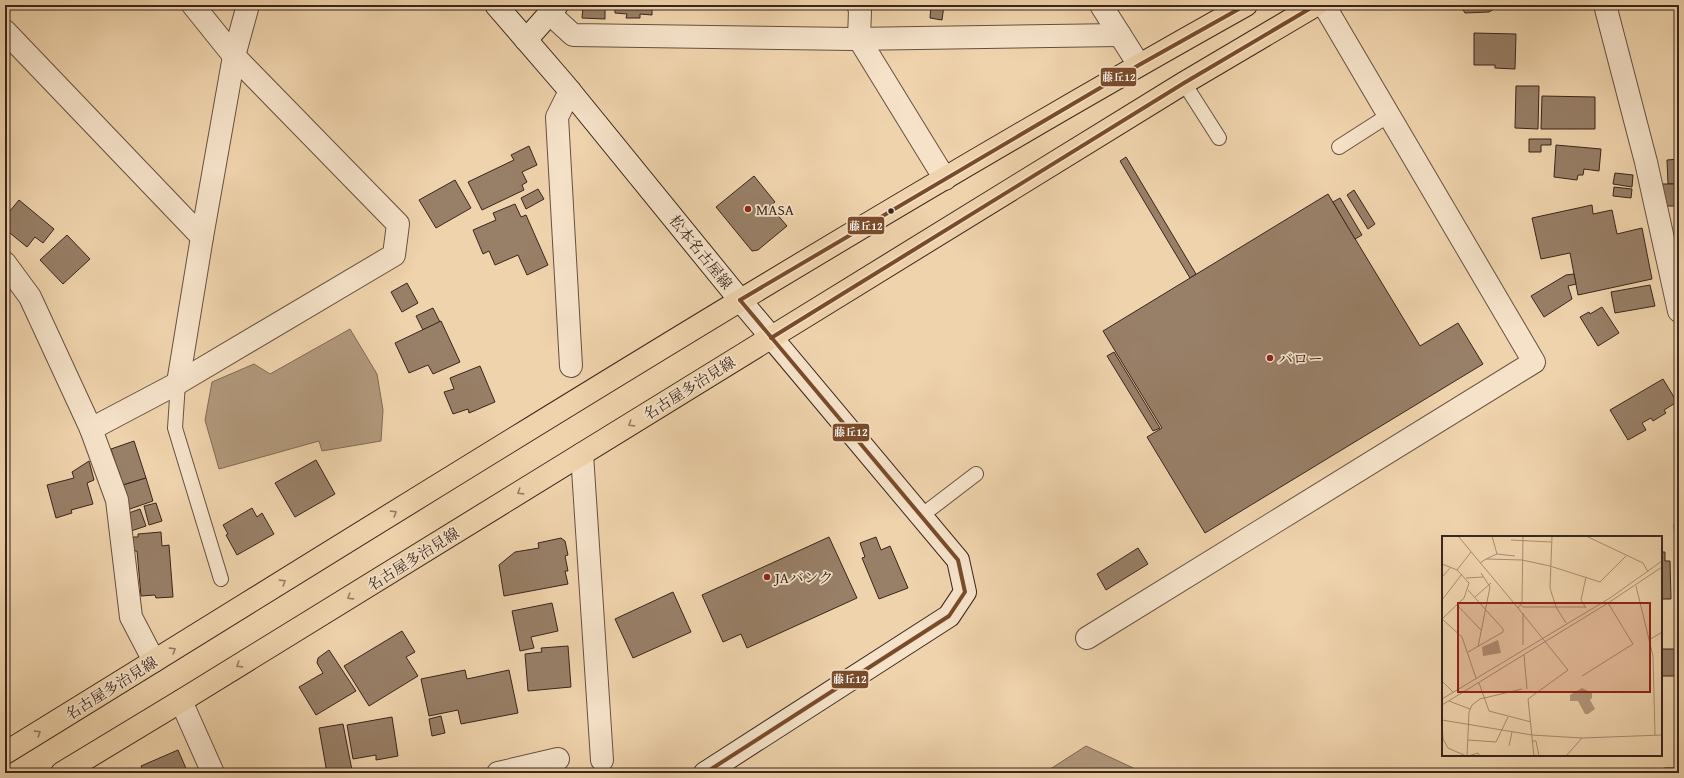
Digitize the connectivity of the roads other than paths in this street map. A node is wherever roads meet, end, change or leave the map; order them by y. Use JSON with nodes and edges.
{"nodes":[{"id":1,"x":193,"y":5,"type":"edge"},
{"id":2,"x":248,"y":5,"type":"edge"},
{"id":3,"x":496,"y":5,"type":"edge"},
{"id":4,"x":858,"y":5,"type":"edge"},
{"id":5,"x":1101,"y":5,"type":"edge"},
{"id":6,"x":1246,"y":5,"type":"edge"},
{"id":7,"x":1316,"y":5,"type":"edge"},
{"id":8,"x":1324,"y":5,"type":"edge"},
{"id":9,"x":1605,"y":5,"type":"edge"},
{"id":10,"x":553,"y":10,"type":"edge"},
{"id":11,"x":5,"y":31,"type":"edge"},
{"id":12,"x":1120,"y":35,"type":"junction"},
{"id":13,"x":859,"y":39,"type":"junction"},
{"id":14,"x":526,"y":40,"type":"junction"},
{"id":15,"x":234,"y":56,"type":"junction"},
{"id":16,"x":1139,"y":65,"type":"junction"},
{"id":17,"x":1184,"y":83,"type":"junction"},
{"id":18,"x":570,"y":91,"type":"junction"},
{"id":19,"x":1389,"y":115,"type":"junction"},
{"id":20,"x":1220,"y":138,"type":"dead end"},
{"id":21,"x":1339,"y":147,"type":"dead end"},
{"id":22,"x":945,"y":179,"type":"junction"},
{"id":23,"x":202,"y":237,"type":"junction"},
{"id":24,"x":5,"y":264,"type":"edge"},
{"id":25,"x":740,"y":300,"type":"junction"},
{"id":26,"x":1679,"y":311,"type":"edge"},
{"id":27,"x":771,"y":338,"type":"junction"},
{"id":28,"x":571,"y":366,"type":"dead end"},
{"id":29,"x":178,"y":383,"type":"junction"},
{"id":30,"x":91,"y":429,"type":"junction"},
{"id":31,"x":582,"y":454,"type":"junction"},
{"id":32,"x":976,"y":474,"type":"dead end"},
{"id":33,"x":921,"y":516,"type":"junction"},
{"id":34,"x":221,"y":579,"type":"dead end"},
{"id":35,"x":1087,"y":638,"type":"dead end"},
{"id":36,"x":154,"y":662,"type":"junction"},
{"id":37,"x":181,"y":701,"type":"junction"},
{"id":38,"x":5,"y":753,"type":"edge"},
{"id":39,"x":558,"y":759,"type":"dead end"},
{"id":40,"x":602,"y":760,"type":"dead end"},
{"id":41,"x":62,"y":773,"type":"edge"},
{"id":42,"x":213,"y":773,"type":"edge"},
{"id":43,"x":498,"y":773,"type":"edge"},
{"id":44,"x":705,"y":773,"type":"edge"}],
"edges":[{"from":1,"to":15,"type":"street"},
{"from":2,"to":15,"type":"street"},
{"from":3,"to":14,"type":"street","name":"松本名古屋線"},
{"from":4,"to":13,"type":"street"},
{"from":5,"to":12,"type":"street"},
{"from":6,"to":16,"type":"main road","name":"名古屋多治見線"},
{"from":7,"to":17,"type":"main road","name":"名古屋多治見線"},
{"from":8,"to":19,"type":"street"},
{"from":9,"to":26,"type":"street"},
{"from":10,"to":13,"type":"street"},
{"from":10,"to":14,"type":"street"},
{"from":11,"to":23,"type":"street"},
{"from":12,"to":13,"type":"street"},
{"from":12,"to":16,"type":"street"},
{"from":13,"to":22,"type":"street"},
{"from":14,"to":18,"type":"street","name":"松本名古屋線"},
{"from":15,"to":23,"type":"street"},
{"from":15,"to":29,"type":"street"},
{"from":16,"to":22,"type":"main road","name":"名古屋多治見線"},
{"from":17,"to":20,"type":"lane"},
{"from":17,"to":27,"type":"main road","name":"名古屋多治見線"},
{"from":18,"to":25,"type":"street","name":"松本名古屋線"},
{"from":18,"to":28,"type":"street"},
{"from":19,"to":21,"type":"lane"},
{"from":19,"to":35,"type":"street"},
{"from":22,"to":25,"type":"main road","name":"名古屋多治見線"},
{"from":23,"to":29,"type":"street"},
{"from":24,"to":30,"type":"street"},
{"from":25,"to":27,"type":"street","name":"松本名古屋線"},
{"from":36,"to":25,"type":"main road","name":"名古屋多治見線","one_way":true},
{"from":27,"to":31,"type":"main road","name":"名古屋多治見線","one_way":true},
{"from":27,"to":33,"type":"street","name":"松本名古屋線"},
{"from":29,"to":30,"type":"street"},
{"from":29,"to":34,"type":"lane"},
{"from":30,"to":36,"type":"street"},
{"from":31,"to":37,"type":"main road","name":"名古屋多治見線","one_way":true},
{"from":31,"to":40,"type":"street"},
{"from":32,"to":33,"type":"lane"},
{"from":33,"to":44,"type":"street","name":"松本名古屋線"},
{"from":38,"to":36,"type":"main road","name":"名古屋多治見線","one_way":true},
{"from":37,"to":41,"type":"main road","name":"名古屋多治見線"},
{"from":37,"to":42,"type":"street"},
{"from":39,"to":43,"type":"street"}]}
